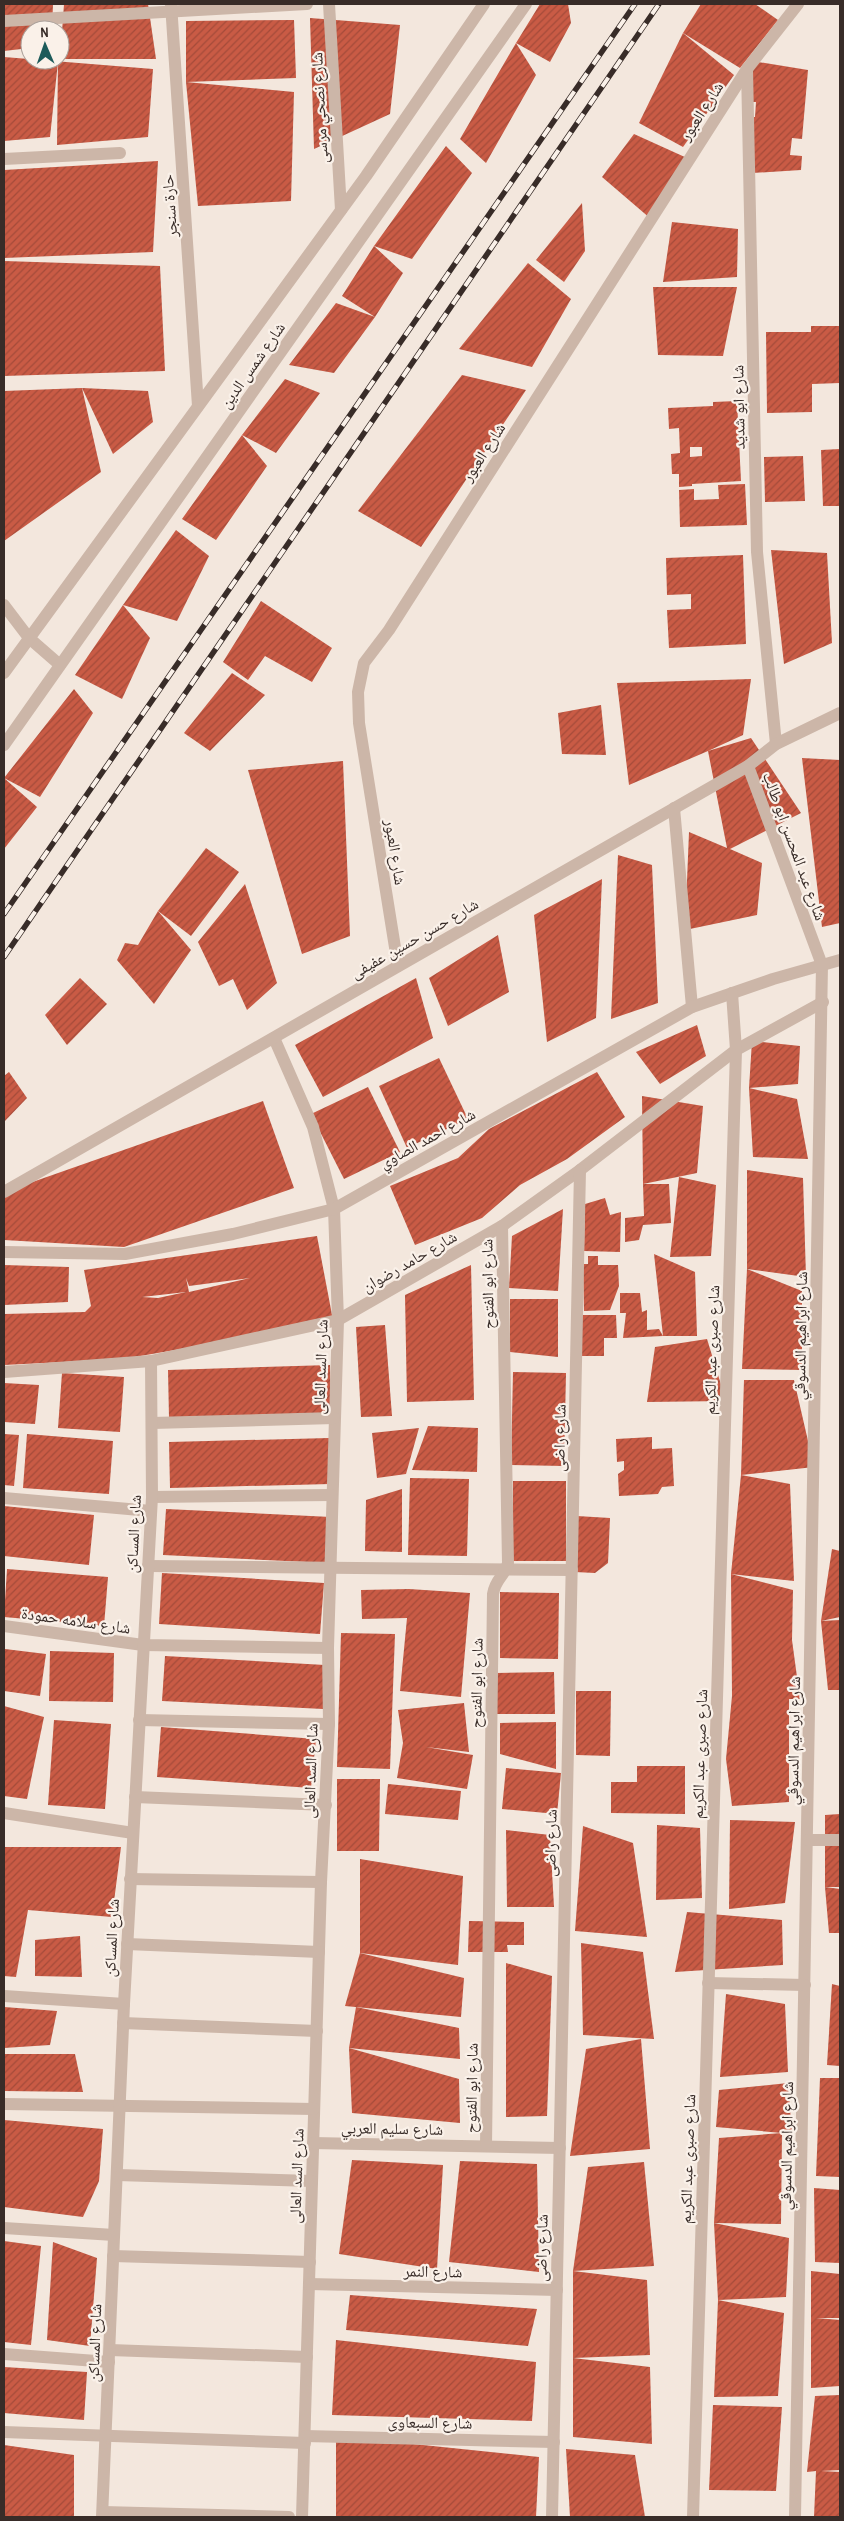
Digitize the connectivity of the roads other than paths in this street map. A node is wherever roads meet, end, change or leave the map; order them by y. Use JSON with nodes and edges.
{"nodes":[{"id":1,"x":307,"y":4,"type":"edge"},
{"id":2,"x":328,"y":4,"type":"edge"},
{"id":3,"x":484,"y":4,"type":"edge"},
{"id":4,"x":526,"y":4,"type":"edge"},
{"id":5,"x":798,"y":4,"type":"edge"},
{"id":6,"x":172,"y":7,"type":"edge"},
{"id":7,"x":4,"y":21,"type":"edge"},
{"id":8,"x":747,"y":69,"type":"junction"},
{"id":9,"x":120,"y":153,"type":"dead end"},
{"id":10,"x":4,"y":159,"type":"edge"},
{"id":11,"x":341,"y":210,"type":"junction"},
{"id":12,"x":198,"y":406,"type":"junction"},
{"id":13,"x":4,"y":605,"type":"edge"},
{"id":14,"x":29,"y":638,"type":"junction"},
{"id":15,"x":60,"y":665,"type":"junction"},
{"id":16,"x":4,"y":673,"type":"edge"},
{"id":17,"x":840,"y":713,"type":"edge"},
{"id":18,"x":776,"y":744,"type":"junction"},
{"id":19,"x":4,"y":745,"type":"edge"},
{"id":20,"x":748,"y":766,"type":"junction"},
{"id":21,"x":674,"y":808,"type":"junction"},
{"id":22,"x":840,"y":960,"type":"edge"},
{"id":23,"x":822,"y":965,"type":"junction"},
{"id":24,"x":398,"y":966,"type":"junction"},
{"id":25,"x":732,"y":992,"type":"junction"},
{"id":26,"x":823,"y":1002,"type":"junction"},
{"id":27,"x":692,"y":1008,"type":"junction"},
{"id":28,"x":274,"y":1038,"type":"junction"},
{"id":29,"x":736,"y":1050,"type":"junction"},
{"id":30,"x":580,"y":1170,"type":"junction"},
{"id":31,"x":4,"y":1192,"type":"edge"},
{"id":32,"x":334,"y":1209,"type":"junction"},
{"id":33,"x":502,"y":1226,"type":"junction"},
{"id":34,"x":4,"y":1252,"type":"edge"},
{"id":35,"x":338,"y":1320,"type":"junction"},
{"id":36,"x":151,"y":1361,"type":"junction"},
{"id":37,"x":4,"y":1372,"type":"edge"},
{"id":38,"x":334,"y":1418,"type":"junction"},
{"id":39,"x":152,"y":1423,"type":"junction"},
{"id":40,"x":332,"y":1495,"type":"junction"},
{"id":41,"x":152,"y":1497,"type":"junction"},
{"id":42,"x":4,"y":1498,"type":"edge"},
{"id":43,"x":151,"y":1511,"type":"junction"},
{"id":44,"x":148,"y":1566,"type":"junction"},
{"id":45,"x":330,"y":1568,"type":"junction"},
{"id":46,"x":507,"y":1570,"type":"junction"},
{"id":47,"x":572,"y":1570,"type":"junction"},
{"id":48,"x":4,"y":1626,"type":"edge"},
{"id":49,"x":143,"y":1646,"type":"junction"},
{"id":50,"x":328,"y":1648,"type":"junction"},
{"id":51,"x":139,"y":1720,"type":"junction"},
{"id":52,"x":329,"y":1724,"type":"junction"},
{"id":53,"x":135,"y":1797,"type":"junction"},
{"id":54,"x":326,"y":1805,"type":"junction"},
{"id":55,"x":4,"y":1813,"type":"edge"},
{"id":56,"x":133,"y":1833,"type":"junction"},
{"id":57,"x":808,"y":1840,"type":"junction"},
{"id":58,"x":840,"y":1840,"type":"edge"},
{"id":59,"x":130,"y":1879,"type":"junction"},
{"id":60,"x":321,"y":1882,"type":"junction"},
{"id":61,"x":127,"y":1944,"type":"junction"},
{"id":62,"x":319,"y":1952,"type":"junction"},
{"id":63,"x":708,"y":1983,"type":"junction"},
{"id":64,"x":805,"y":1985,"type":"junction"},
{"id":65,"x":4,"y":1996,"type":"edge"},
{"id":66,"x":124,"y":2004,"type":"junction"},
{"id":67,"x":123,"y":2023,"type":"junction"},
{"id":68,"x":317,"y":2031,"type":"junction"},
{"id":69,"x":4,"y":2104,"type":"edge"},
{"id":70,"x":120,"y":2105,"type":"junction"},
{"id":71,"x":314,"y":2108,"type":"junction"},
{"id":72,"x":313,"y":2143,"type":"junction"},
{"id":73,"x":486,"y":2146,"type":"junction"},
{"id":74,"x":560,"y":2148,"type":"junction"},
{"id":75,"x":117,"y":2175,"type":"junction"},
{"id":76,"x":312,"y":2181,"type":"junction"},
{"id":77,"x":4,"y":2228,"type":"edge"},
{"id":78,"x":114,"y":2235,"type":"junction"},
{"id":79,"x":113,"y":2256,"type":"junction"},
{"id":80,"x":310,"y":2262,"type":"junction"},
{"id":81,"x":309,"y":2284,"type":"junction"},
{"id":82,"x":557,"y":2290,"type":"junction"},
{"id":83,"x":4,"y":2354,"type":"edge"},
{"id":84,"x":109,"y":2356,"type":"junction"},
{"id":85,"x":307,"y":2357,"type":"junction"},
{"id":86,"x":4,"y":2432,"type":"edge"},
{"id":87,"x":106,"y":2437,"type":"junction"},
{"id":88,"x":305,"y":2439,"type":"junction"},
{"id":89,"x":554,"y":2442,"type":"junction"},
{"id":90,"x":103,"y":2515,"type":"edge"},
{"id":91,"x":289,"y":2517,"type":"edge"},
{"id":92,"x":302,"y":2517,"type":"edge"},
{"id":93,"x":552,"y":2517,"type":"edge"},
{"id":94,"x":692,"y":2517,"type":"edge"},
{"id":95,"x":796,"y":2517,"type":"edge"}],
"edges":[{"from":1,"to":6,"type":"street"},
{"from":2,"to":11,"type":"street","name":"شارع نصحي مرسى"},
{"from":3,"to":11,"type":"street","name":"شارع شمس الدين"},
{"from":4,"to":15,"type":"street","name":"شارع شمس الدين"},
{"from":5,"to":8,"type":"street","name":"شارع العبور"},
{"from":6,"to":7,"type":"street"},
{"from":6,"to":12,"type":"street","name":"حارة سنجر"},
{"from":8,"to":18,"type":"street","name":"شارع ابو شديد"},
{"from":8,"to":24,"type":"street","name":"شارع العبور"},
{"from":9,"to":10,"type":"street"},
{"from":11,"to":12,"type":"street","name":"شارع شمس الدين"},
{"from":12,"to":14,"type":"street","name":"شارع شمس الدين"},
{"from":13,"to":14,"type":"street"},
{"from":14,"to":15,"type":"street"},
{"from":14,"to":16,"type":"street","name":"شارع شمس الدين"},
{"from":15,"to":19,"type":"street","name":"شارع شمس الدين"},
{"from":17,"to":18,"type":"street","name":"شارع حسن حسين عفيفى"},
{"from":18,"to":20,"type":"street","name":"شارع حسن حسين عفيفى"},
{"from":20,"to":21,"type":"street","name":"شارع حسن حسين عفيفى"},
{"from":20,"to":23,"type":"street","name":"شارع عبد المحسن ابو طالب"},
{"from":21,"to":24,"type":"street","name":"شارع حسن حسين عفيفى"},
{"from":21,"to":27,"type":"street"},
{"from":22,"to":23,"type":"street","name":"شارع احمد الصاوي"},
{"from":23,"to":25,"type":"street","name":"شارع احمد الصاوي"},
{"from":23,"to":26,"type":"street","name":"شارع ابراهيم الدسوقي"},
{"from":24,"to":28,"type":"street","name":"شارع حسن حسين عفيفى"},
{"from":25,"to":27,"type":"street","name":"شارع احمد الصاوي"},
{"from":25,"to":29,"type":"street","name":"شارع صبرى عبد الكريم"},
{"from":26,"to":29,"type":"street","name":"شارع حامد رضوان"},
{"from":26,"to":57,"type":"street","name":"شارع ابراهيم الدسوقي"},
{"from":27,"to":32,"type":"street","name":"شارع احمد الصاوي"},
{"from":28,"to":31,"type":"street","name":"شارع حسن حسين عفيفى"},
{"from":28,"to":32,"type":"street","name":"شارع السد العالى"},
{"from":29,"to":30,"type":"street","name":"شارع حامد رضوان"},
{"from":29,"to":63,"type":"street","name":"شارع صبرى عبد الكريم"},
{"from":30,"to":33,"type":"street","name":"شارع حامد رضوان"},
{"from":30,"to":47,"type":"street","name":"شارع راضى"},
{"from":32,"to":34,"type":"street","name":"شارع احمد الصاوي"},
{"from":32,"to":35,"type":"street","name":"شارع السد العالى"},
{"from":33,"to":35,"type":"street","name":"شارع حامد رضوان"},
{"from":33,"to":46,"type":"street","name":"شارع ابو الفتوح"},
{"from":35,"to":36,"type":"street","name":"شارع حامد رضوان"},
{"from":35,"to":38,"type":"street","name":"شارع السد العالى"},
{"from":36,"to":37,"type":"street","name":"شارع حامد رضوان"},
{"from":36,"to":39,"type":"street","name":"شارع المساكن"},
{"from":38,"to":39,"type":"street"},
{"from":38,"to":40,"type":"street","name":"شارع السد العالى"},
{"from":39,"to":41,"type":"street","name":"شارع المساكن"},
{"from":40,"to":41,"type":"street"},
{"from":40,"to":45,"type":"street","name":"شارع السد العالى"},
{"from":41,"to":43,"type":"street","name":"شارع المساكن"},
{"from":42,"to":43,"type":"street"},
{"from":43,"to":44,"type":"street","name":"شارع المساكن"},
{"from":44,"to":45,"type":"street"},
{"from":44,"to":49,"type":"street","name":"شارع المساكن"},
{"from":45,"to":46,"type":"street"},
{"from":45,"to":50,"type":"street","name":"شارع السد العالى"},
{"from":46,"to":47,"type":"street"},
{"from":46,"to":73,"type":"street","name":"شارع ابو الفتوح"},
{"from":47,"to":74,"type":"street","name":"شارع راضى"},
{"from":48,"to":49,"type":"street","name":"شارع سلامه حمودة"},
{"from":49,"to":50,"type":"street","name":"شارع سلامه حمودة"},
{"from":49,"to":51,"type":"street","name":"شارع المساكن"},
{"from":50,"to":52,"type":"street","name":"شارع السد العالى"},
{"from":51,"to":52,"type":"street"},
{"from":51,"to":53,"type":"street","name":"شارع المساكن"},
{"from":52,"to":54,"type":"street","name":"شارع السد العالى"},
{"from":53,"to":54,"type":"street"},
{"from":53,"to":56,"type":"street","name":"شارع المساكن"},
{"from":54,"to":60,"type":"street","name":"شارع السد العالى"},
{"from":55,"to":56,"type":"street"},
{"from":56,"to":59,"type":"street","name":"شارع المساكن"},
{"from":57,"to":58,"type":"street"},
{"from":57,"to":64,"type":"street","name":"شارع ابراهيم الدسوقي"},
{"from":59,"to":60,"type":"street"},
{"from":59,"to":61,"type":"street","name":"شارع المساكن"},
{"from":60,"to":62,"type":"street","name":"شارع السد العالى"},
{"from":61,"to":62,"type":"street"},
{"from":61,"to":66,"type":"street","name":"شارع المساكن"},
{"from":62,"to":68,"type":"street","name":"شارع السد العالى"},
{"from":63,"to":64,"type":"street"},
{"from":63,"to":94,"type":"street","name":"شارع صبرى عبد الكريم"},
{"from":64,"to":95,"type":"street","name":"شارع ابراهيم الدسوقي"},
{"from":65,"to":66,"type":"street"},
{"from":66,"to":67,"type":"street","name":"شارع المساكن"},
{"from":67,"to":68,"type":"street"},
{"from":67,"to":70,"type":"street","name":"شارع المساكن"},
{"from":68,"to":71,"type":"street","name":"شارع السد العالى"},
{"from":69,"to":70,"type":"street"},
{"from":70,"to":71,"type":"street"},
{"from":70,"to":75,"type":"street","name":"شارع المساكن"},
{"from":71,"to":72,"type":"street","name":"شارع السد العالى"},
{"from":72,"to":73,"type":"street","name":"شارع سليم العربي"},
{"from":72,"to":76,"type":"street","name":"شارع السد العالى"},
{"from":73,"to":74,"type":"street","name":"شارع سليم العربي"},
{"from":74,"to":82,"type":"street","name":"شارع راضى"},
{"from":75,"to":76,"type":"street"},
{"from":75,"to":78,"type":"street","name":"شارع المساكن"},
{"from":76,"to":80,"type":"street","name":"شارع السد العالى"},
{"from":77,"to":78,"type":"street"},
{"from":78,"to":79,"type":"street","name":"شارع المساكن"},
{"from":79,"to":80,"type":"street"},
{"from":79,"to":84,"type":"street","name":"شارع المساكن"},
{"from":80,"to":81,"type":"street","name":"شارع السد العالى"},
{"from":81,"to":82,"type":"street","name":"شارع النمر"},
{"from":81,"to":85,"type":"street","name":"شارع السد العالى"},
{"from":82,"to":89,"type":"street","name":"شارع راضى"},
{"from":83,"to":84,"type":"street"},
{"from":84,"to":85,"type":"street"},
{"from":84,"to":87,"type":"street","name":"شارع المساكن"},
{"from":85,"to":88,"type":"street","name":"شارع السد العالى"},
{"from":86,"to":87,"type":"street","name":"شارع السبعاوى"},
{"from":87,"to":88,"type":"street","name":"شارع السبعاوى"},
{"from":87,"to":90,"type":"street","name":"شارع المساكن"},
{"from":88,"to":89,"type":"street","name":"شارع السبعاوى"},
{"from":88,"to":92,"type":"street","name":"شارع السد العالى"},
{"from":89,"to":93,"type":"street","name":"شارع راضى"},
{"from":90,"to":91,"type":"street"}]}
